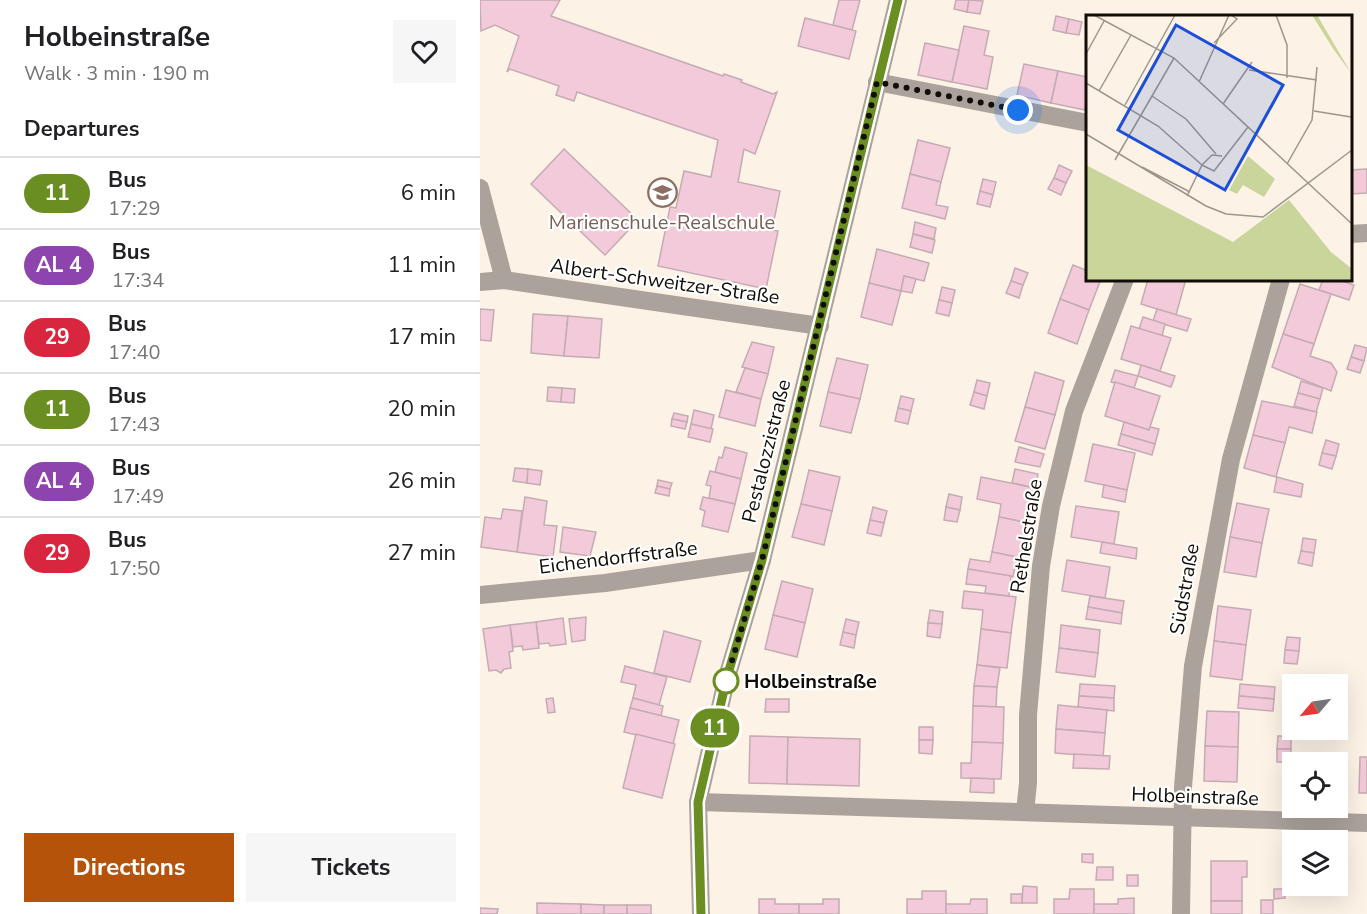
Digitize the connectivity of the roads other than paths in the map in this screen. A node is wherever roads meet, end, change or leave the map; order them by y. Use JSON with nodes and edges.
{"nodes":[{"id":1,"x":898,"y":0,"type":"edge"},
{"id":2,"x":877,"y":82,"type":"junction"},
{"id":3,"x":1086,"y":123,"type":"edge"},
{"id":4,"x":480,"y":188,"type":"edge"},
{"id":5,"x":1367,"y":233,"type":"edge"},
{"id":6,"x":1352,"y":234,"type":"edge"},
{"id":7,"x":504,"y":280,"type":"junction"},
{"id":8,"x":1125,"y":280,"type":"edge"},
{"id":9,"x":1281,"y":280,"type":"edge"},
{"id":10,"x":480,"y":282,"type":"edge"},
{"id":11,"x":820,"y":326,"type":"junction"},
{"id":12,"x":762,"y":560,"type":"junction"},
{"id":13,"x":480,"y":595,"type":"edge"},
{"id":14,"x":698,"y":802,"type":"junction"},
{"id":15,"x":1025,"y":812,"type":"junction"},
{"id":16,"x":1182,"y":818,"type":"junction"},
{"id":17,"x":1367,"y":823,"type":"edge"},
{"id":18,"x":701,"y":914,"type":"edge"},
{"id":19,"x":1181,"y":914,"type":"edge"}],
"edges":[{"from":1,"to":2,"type":"street","name":"Pestalozzistraße"},
{"from":2,"to":3,"type":"street"},
{"from":2,"to":11,"type":"street","name":"Pestalozzistraße"},
{"from":4,"to":7,"type":"street"},
{"from":5,"to":6,"type":"street"},
{"from":7,"to":10,"type":"street","name":"Albert-Schweitzer-Straße"},
{"from":7,"to":11,"type":"street","name":"Albert-Schweitzer-Straße"},
{"from":8,"to":15,"type":"street","name":"Rethelstraße"},
{"from":9,"to":16,"type":"street","name":"Südstraße"},
{"from":11,"to":12,"type":"street","name":"Pestalozzistraße"},
{"from":12,"to":13,"type":"street","name":"Eichendorffstraße"},
{"from":12,"to":14,"type":"street","name":"Pestalozzistraße"},
{"from":14,"to":15,"type":"street","name":"Holbeinstraße"},
{"from":14,"to":18,"type":"street","name":"Pestalozzistraße"},
{"from":15,"to":16,"type":"street","name":"Holbeinstraße"},
{"from":16,"to":17,"type":"street","name":"Holbeinstraße"},
{"from":16,"to":19,"type":"street","name":"Südstraße"}]}
